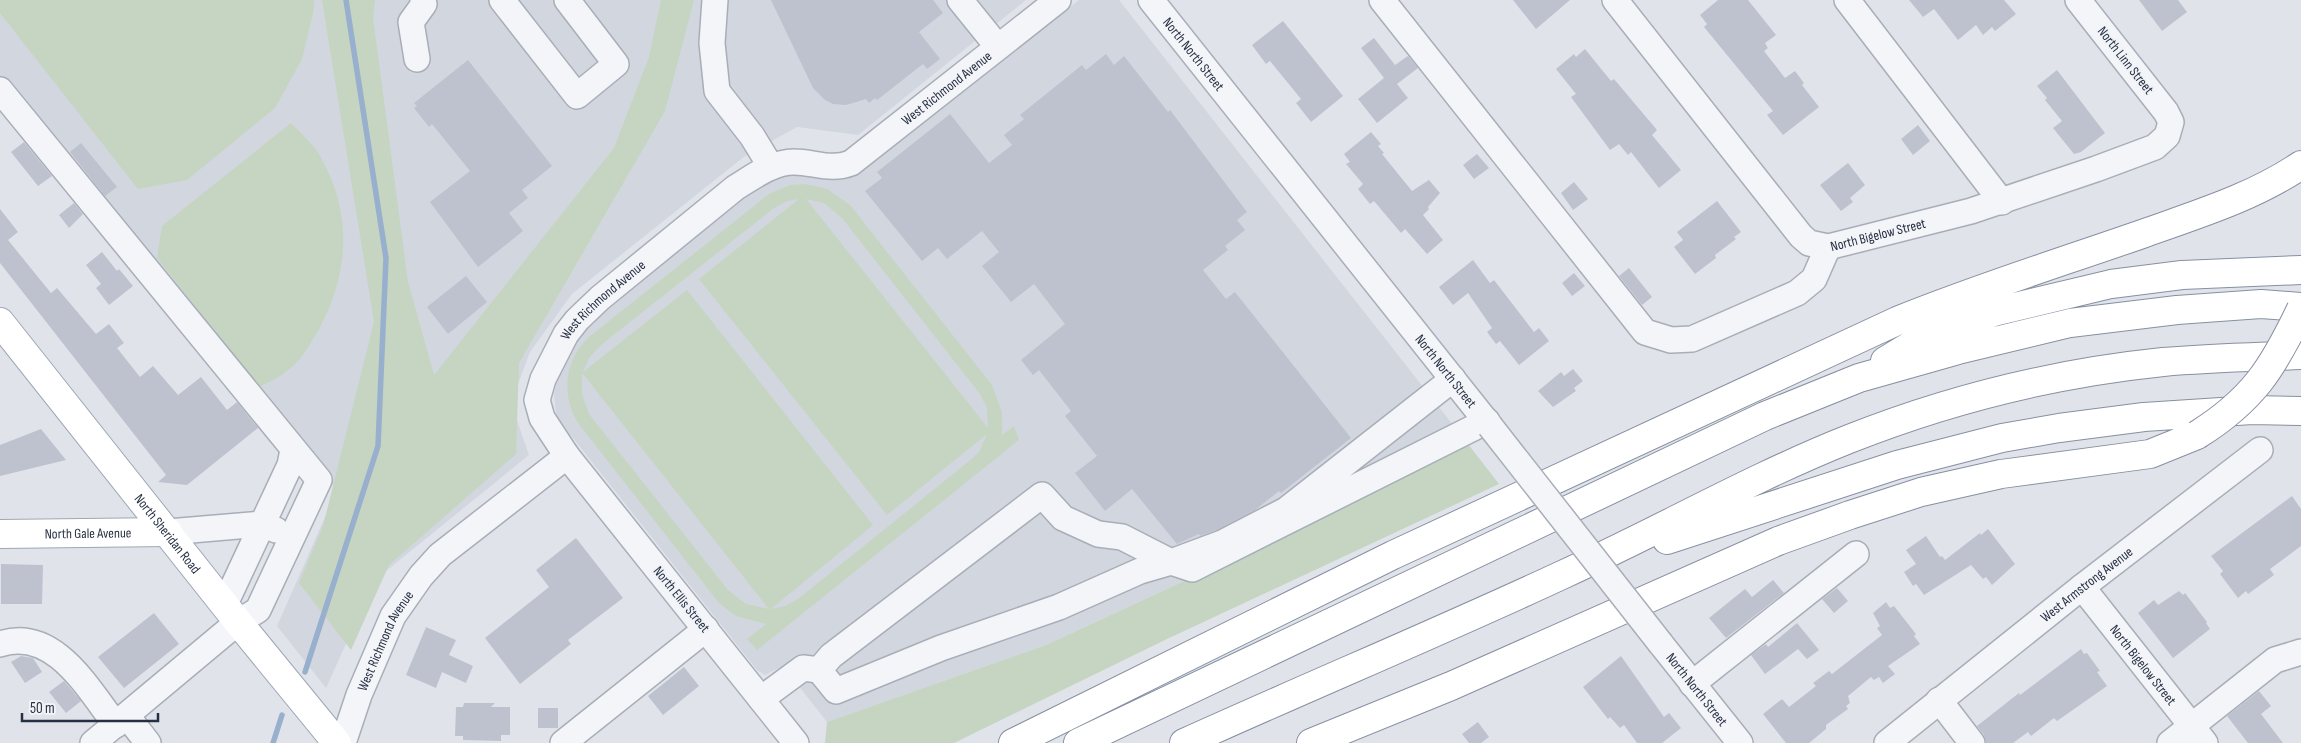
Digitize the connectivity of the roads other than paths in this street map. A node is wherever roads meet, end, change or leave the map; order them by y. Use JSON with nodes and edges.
{"nodes":[{"id":1,"x":423,"y":0,"type":"edge"},
{"id":2,"x":502,"y":0,"type":"edge"},
{"id":3,"x":567,"y":0,"type":"edge"},
{"id":4,"x":715,"y":0,"type":"edge"},
{"id":5,"x":960,"y":0,"type":"edge"},
{"id":6,"x":1058,"y":0,"type":"edge"},
{"id":7,"x":1151,"y":0,"type":"edge"},
{"id":8,"x":1382,"y":0,"type":"edge"},
{"id":9,"x":1615,"y":0,"type":"edge"},
{"id":10,"x":1847,"y":0,"type":"edge"},
{"id":11,"x":2078,"y":0,"type":"edge"},
{"id":12,"x":998,"y":47,"type":"junction"},
{"id":13,"x":417,"y":59,"type":"dead end"},
{"id":14,"x":0,"y":90,"type":"edge"},
{"id":15,"x":2171,"y":122,"type":"joint"},
{"id":16,"x":2301,"y":165,"type":"edge"},
{"id":17,"x":771,"y":167,"type":"junction"},
{"id":18,"x":2002,"y":202,"type":"junction"},
{"id":19,"x":1828,"y":247,"type":"junction"},
{"id":20,"x":2301,"y":270,"type":"edge"},
{"id":21,"x":2301,"y":308,"type":"edge"},
{"id":22,"x":0,"y":322,"type":"edge"},
{"id":23,"x":2301,"y":356,"type":"edge"},
{"id":24,"x":1858,"y":378,"type":"junction"},
{"id":25,"x":1453,"y":379,"type":"junction"},
{"id":26,"x":2301,"y":411,"type":"edge"},
{"id":27,"x":1489,"y":424,"type":"junction"},
{"id":28,"x":293,"y":450,"type":"junction"},
{"id":29,"x":2260,"y":450,"type":"dead end"},
{"id":30,"x":567,"y":456,"type":"junction"},
{"id":31,"x":262,"y":524,"type":"junction"},
{"id":32,"x":168,"y":532,"type":"junction"},
{"id":33,"x":0,"y":534,"type":"edge"},
{"id":34,"x":292,"y":536,"type":"junction"},
{"id":35,"x":1856,"y":554,"type":"dead end"},
{"id":36,"x":1171,"y":562,"type":"junction"},
{"id":37,"x":1564,"y":575,"type":"junction"},
{"id":38,"x":2082,"y":588,"type":"junction"},
{"id":39,"x":231,"y":613,"type":"junction"},
{"id":40,"x":706,"y":629,"type":"junction"},
{"id":41,"x":0,"y":644,"type":"edge"},
{"id":42,"x":2301,"y":652,"type":"edge"},
{"id":43,"x":819,"y":670,"type":"junction"},
{"id":44,"x":1692,"y":684,"type":"junction"},
{"id":45,"x":761,"y":699,"type":"junction"},
{"id":46,"x":1939,"y":700,"type":"junction"},
{"id":47,"x":1915,"y":719,"type":"junction"},
{"id":48,"x":121,"y":721,"type":"junction"},
{"id":49,"x":2198,"y":735,"type":"edge"},
{"id":50,"x":93,"y":743,"type":"edge"},
{"id":51,"x":148,"y":743,"type":"edge"},
{"id":52,"x":336,"y":743,"type":"edge"},
{"id":53,"x":343,"y":743,"type":"edge"},
{"id":54,"x":563,"y":743,"type":"edge"},
{"id":55,"x":796,"y":743,"type":"edge"},
{"id":56,"x":1012,"y":743,"type":"edge"},
{"id":57,"x":1078,"y":743,"type":"edge"},
{"id":58,"x":1184,"y":743,"type":"edge"},
{"id":59,"x":1311,"y":743,"type":"edge"},
{"id":60,"x":1740,"y":743,"type":"edge"},
{"id":61,"x":1880,"y":743,"type":"edge"},
{"id":62,"x":1886,"y":743,"type":"edge"},
{"id":63,"x":1972,"y":743,"type":"edge"},
{"id":64,"x":2170,"y":743,"type":"edge"}],
"edges":[{"from":1,"to":13,"type":"street"},
{"from":2,"to":3,"type":"street"},
{"from":4,"to":17,"type":"street"},
{"from":5,"to":12,"type":"street"},
{"from":6,"to":12,"type":"street","name":"West Richmond Avenue"},
{"from":7,"to":25,"type":"street","name":"North North Street"},
{"from":8,"to":19,"type":"street"},
{"from":9,"to":19,"type":"street","name":"North Bigelow Street"},
{"from":10,"to":18,"type":"street"},
{"from":11,"to":15,"type":"street","name":"North Linn Street"},
{"from":12,"to":17,"type":"street","name":"West Richmond Avenue"},
{"from":14,"to":28,"type":"street"},
{"from":15,"to":18,"type":"street","name":"North Bigelow Street"},
{"from":16,"to":56,"type":"main road"},
{"from":17,"to":30,"type":"street","name":"West Richmond Avenue"},
{"from":18,"to":19,"type":"street","name":"North Bigelow Street"},
{"from":20,"to":24,"type":"main road"},
{"from":21,"to":24,"type":"main road"},
{"from":21,"to":59,"type":"main road","bridge":true},
{"from":22,"to":32,"type":"main road","name":"North Sheridan Road"},
{"from":23,"to":37,"type":"main road"},
{"from":24,"to":57,"type":"main road"},
{"from":25,"to":27,"type":"street","name":"North North Street"},
{"from":25,"to":36,"type":"street"},
{"from":26,"to":37,"type":"main road"},
{"from":27,"to":36,"type":"street"},
{"from":27,"to":44,"type":"street","name":"North North Street","bridge":true},
{"from":28,"to":31,"type":"street"},
{"from":28,"to":34,"type":"street"},
{"from":29,"to":38,"type":"street","name":"West Armstrong Avenue"},
{"from":30,"to":40,"type":"street","name":"North Ellis Street"},
{"from":30,"to":53,"type":"street","name":"West Richmond Avenue"},
{"from":31,"to":32,"type":"street","name":"North Gale Avenue"},
{"from":31,"to":34,"type":"street","name":"North Gale Avenue"},
{"from":31,"to":39,"type":"street"},
{"from":32,"to":33,"type":"main road","name":"North Gale Avenue"},
{"from":32,"to":39,"type":"main road","name":"North Sheridan Road"},
{"from":34,"to":39,"type":"street"},
{"from":35,"to":44,"type":"street"},
{"from":36,"to":43,"type":"street"},
{"from":36,"to":43,"type":"street"},
{"from":37,"to":58,"type":"main road"},
{"from":38,"to":46,"type":"street","name":"West Armstrong Avenue"},
{"from":38,"to":49,"type":"street","name":"North Bigelow Street"},
{"from":39,"to":48,"type":"street"},
{"from":39,"to":52,"type":"main road","name":"North Sheridan Road"},
{"from":40,"to":45,"type":"street","name":"North Ellis Street"},
{"from":40,"to":54,"type":"street"},
{"from":41,"to":48,"type":"street"},
{"from":42,"to":49,"type":"street"},
{"from":43,"to":45,"type":"street"},
{"from":44,"to":60,"type":"street","name":"North North Street"},
{"from":45,"to":55,"type":"street","name":"North Ellis Street"},
{"from":46,"to":47,"type":"street","name":"West Armstrong Avenue"},
{"from":46,"to":63,"type":"street"},
{"from":47,"to":61,"type":"street","name":"West Armstrong Avenue"},
{"from":47,"to":62,"type":"street","name":"West Armstrong Avenue"},
{"from":48,"to":50,"type":"street"},
{"from":48,"to":51,"type":"street"},
{"from":49,"to":64,"type":"street"}]}
